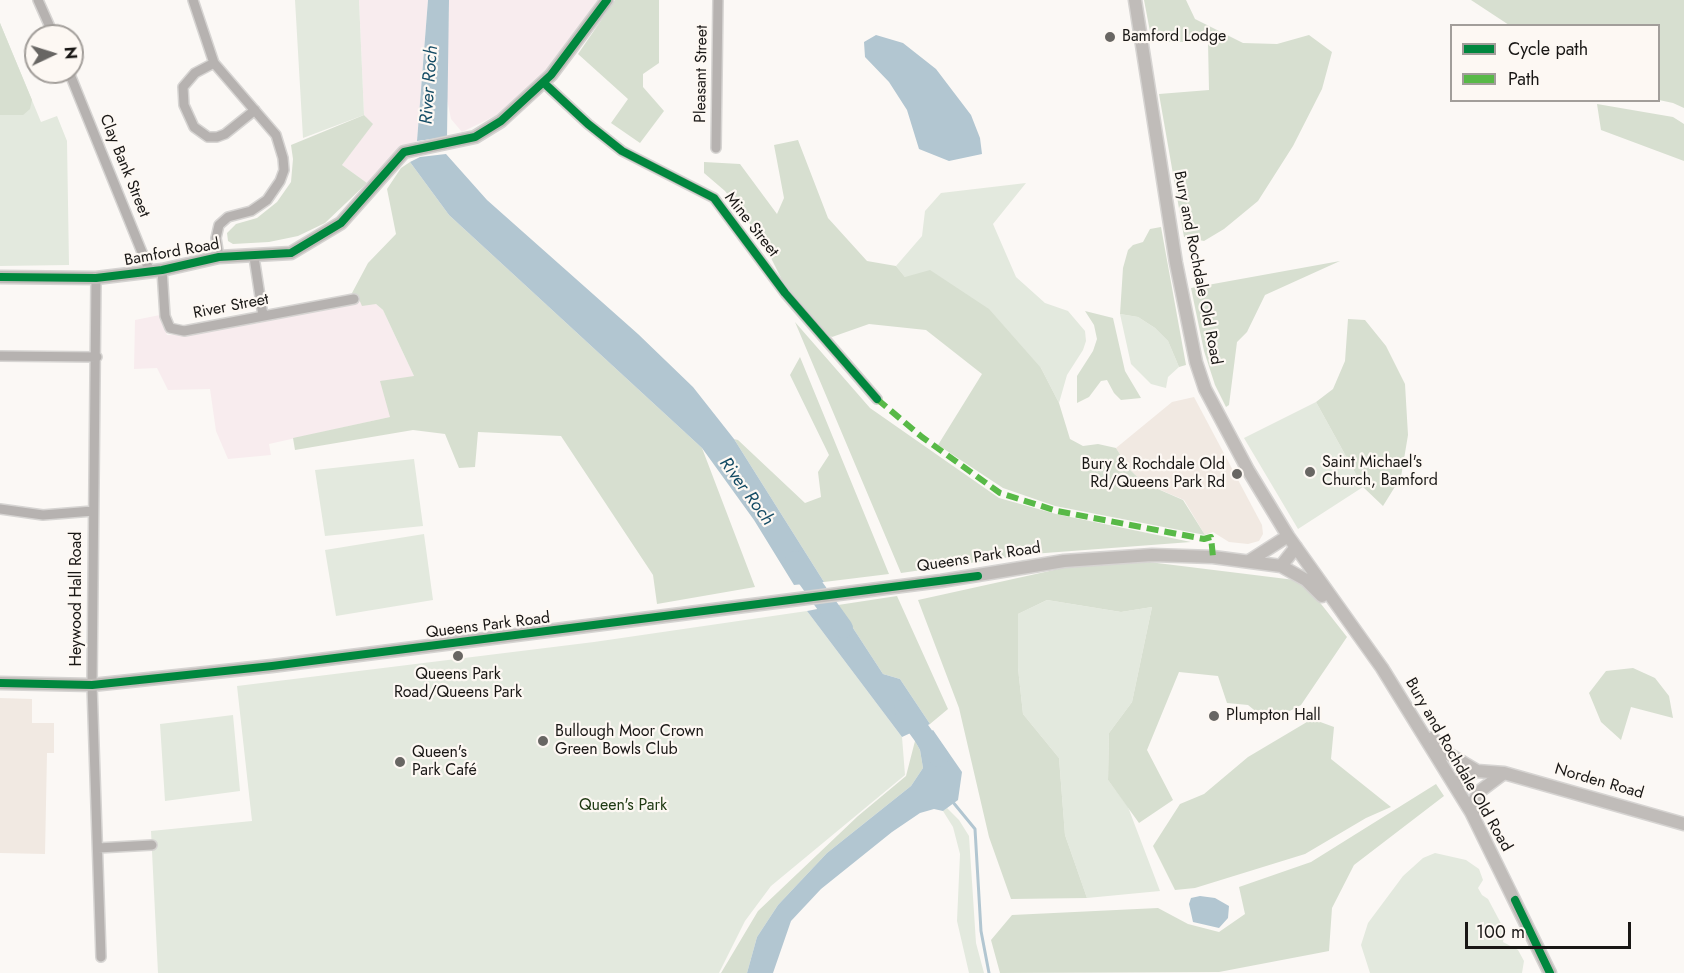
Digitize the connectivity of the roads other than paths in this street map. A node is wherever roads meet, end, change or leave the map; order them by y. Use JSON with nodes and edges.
{"nodes":[{"id":1,"x":38,"y":0,"type":"edge"},
{"id":2,"x":193,"y":0,"type":"edge"},
{"id":3,"x":607,"y":0,"type":"edge"},
{"id":4,"x":718,"y":0,"type":"edge"},
{"id":5,"x":1135,"y":0,"type":"edge"},
{"id":6,"x":49,"y":24,"type":"edge"},
{"id":7,"x":214,"y":63,"type":"junction"},
{"id":8,"x":544,"y":83,"type":"junction"},
{"id":9,"x":74,"y":84,"type":"edge"},
{"id":10,"x":255,"y":110,"type":"junction"},
{"id":11,"x":716,"y":148,"type":"dead end"},
{"id":12,"x":219,"y":257,"type":"junction"},
{"id":13,"x":254,"y":257,"type":"junction"},
{"id":14,"x":156,"y":271,"type":"junction"},
{"id":15,"x":0,"y":277,"type":"edge"},
{"id":16,"x":96,"y":278,"type":"junction"},
{"id":17,"x":354,"y":299,"type":"dead end"},
{"id":18,"x":263,"y":316,"type":"junction"},
{"id":19,"x":0,"y":356,"type":"edge"},
{"id":20,"x":97,"y":357,"type":"junction"},
{"id":21,"x":877,"y":399,"type":"dead end"},
{"id":22,"x":0,"y":509,"type":"edge"},
{"id":23,"x":93,"y":511,"type":"junction"},
{"id":24,"x":1288,"y":536,"type":"junction"},
{"id":25,"x":1296,"y":547,"type":"junction"},
{"id":26,"x":1249,"y":561,"type":"junction"},
{"id":27,"x":1281,"y":566,"type":"junction"},
{"id":28,"x":1363,"y":641,"type":"junction"},
{"id":29,"x":0,"y":683,"type":"edge"},
{"id":30,"x":92,"y":685,"type":"junction"},
{"id":31,"x":1406,"y":705,"type":"junction"},
{"id":32,"x":1477,"y":771,"type":"junction"},
{"id":33,"x":1504,"y":773,"type":"junction"},
{"id":34,"x":1457,"y":789,"type":"junction"},
{"id":35,"x":1473,"y":816,"type":"junction"},
{"id":36,"x":1684,"y":824,"type":"edge"},
{"id":37,"x":152,"y":845,"type":"dead end"},
{"id":38,"x":98,"y":848,"type":"junction"},
{"id":39,"x":101,"y":957,"type":"dead end"},
{"id":40,"x":1550,"y":973,"type":"edge"}],
"edges":[{"from":1,"to":6,"type":"street"},
{"from":2,"to":7,"type":"street"},
{"from":3,"to":8,"type":"street","name":"Bamford Road"},
{"from":4,"to":11,"type":"street","name":"Pleasant Street"},
{"from":5,"to":24,"type":"street","name":"Bury and Rochdale Old Road"},
{"from":7,"to":10,"type":"street"},
{"from":7,"to":10,"type":"street"},
{"from":8,"to":13,"type":"street","name":"Bamford Road"},
{"from":8,"to":21,"type":"street","name":"Mine Street"},
{"from":9,"to":14,"type":"street","name":"Clay Bank Street"},
{"from":10,"to":12,"type":"street"},
{"from":12,"to":13,"type":"street","name":"Bamford Road"},
{"from":12,"to":14,"type":"street","name":"Bamford Road"},
{"from":13,"to":18,"type":"street"},
{"from":14,"to":16,"type":"street","name":"Bamford Road"},
{"from":14,"to":18,"type":"street","name":"River Street"},
{"from":15,"to":16,"type":"street","name":"Bamford Road"},
{"from":16,"to":20,"type":"street","name":"Heywood Hall Road"},
{"from":17,"to":18,"type":"street","name":"River Street"},
{"from":19,"to":20,"type":"street"},
{"from":20,"to":23,"type":"street","name":"Heywood Hall Road"},
{"from":22,"to":23,"type":"street"},
{"from":23,"to":30,"type":"street","name":"Heywood Hall Road"},
{"from":24,"to":25,"type":"street","name":"Bury and Rochdale Old Road"},
{"from":24,"to":26,"type":"street"},
{"from":25,"to":27,"type":"street"},
{"from":25,"to":28,"type":"street","name":"Bury and Rochdale Old Road"},
{"from":26,"to":27,"type":"street","name":"Queens Park Road"},
{"from":26,"to":30,"type":"street","name":"Queens Park Road"},
{"from":27,"to":28,"type":"street","name":"Bury and Rochdale Old Road"},
{"from":28,"to":31,"type":"street","name":"Bury and Rochdale Old Road"},
{"from":29,"to":30,"type":"street","name":"Queens Park Road"},
{"from":30,"to":38,"type":"street","name":"Heywood Hall Road"},
{"from":31,"to":32,"type":"street"},
{"from":31,"to":34,"type":"street","name":"Bury and Rochdale Old Road"},
{"from":32,"to":33,"type":"street","name":"Norden Road"},
{"from":32,"to":34,"type":"street"},
{"from":33,"to":34,"type":"street"},
{"from":33,"to":35,"type":"street"},
{"from":33,"to":36,"type":"street","name":"Norden Road"},
{"from":34,"to":35,"type":"street","name":"Bury and Rochdale Old Road"},
{"from":35,"to":40,"type":"street","name":"Bury and Rochdale Old Road"},
{"from":37,"to":38,"type":"street"},
{"from":38,"to":39,"type":"street","name":"Heywood Hall Road"}]}
